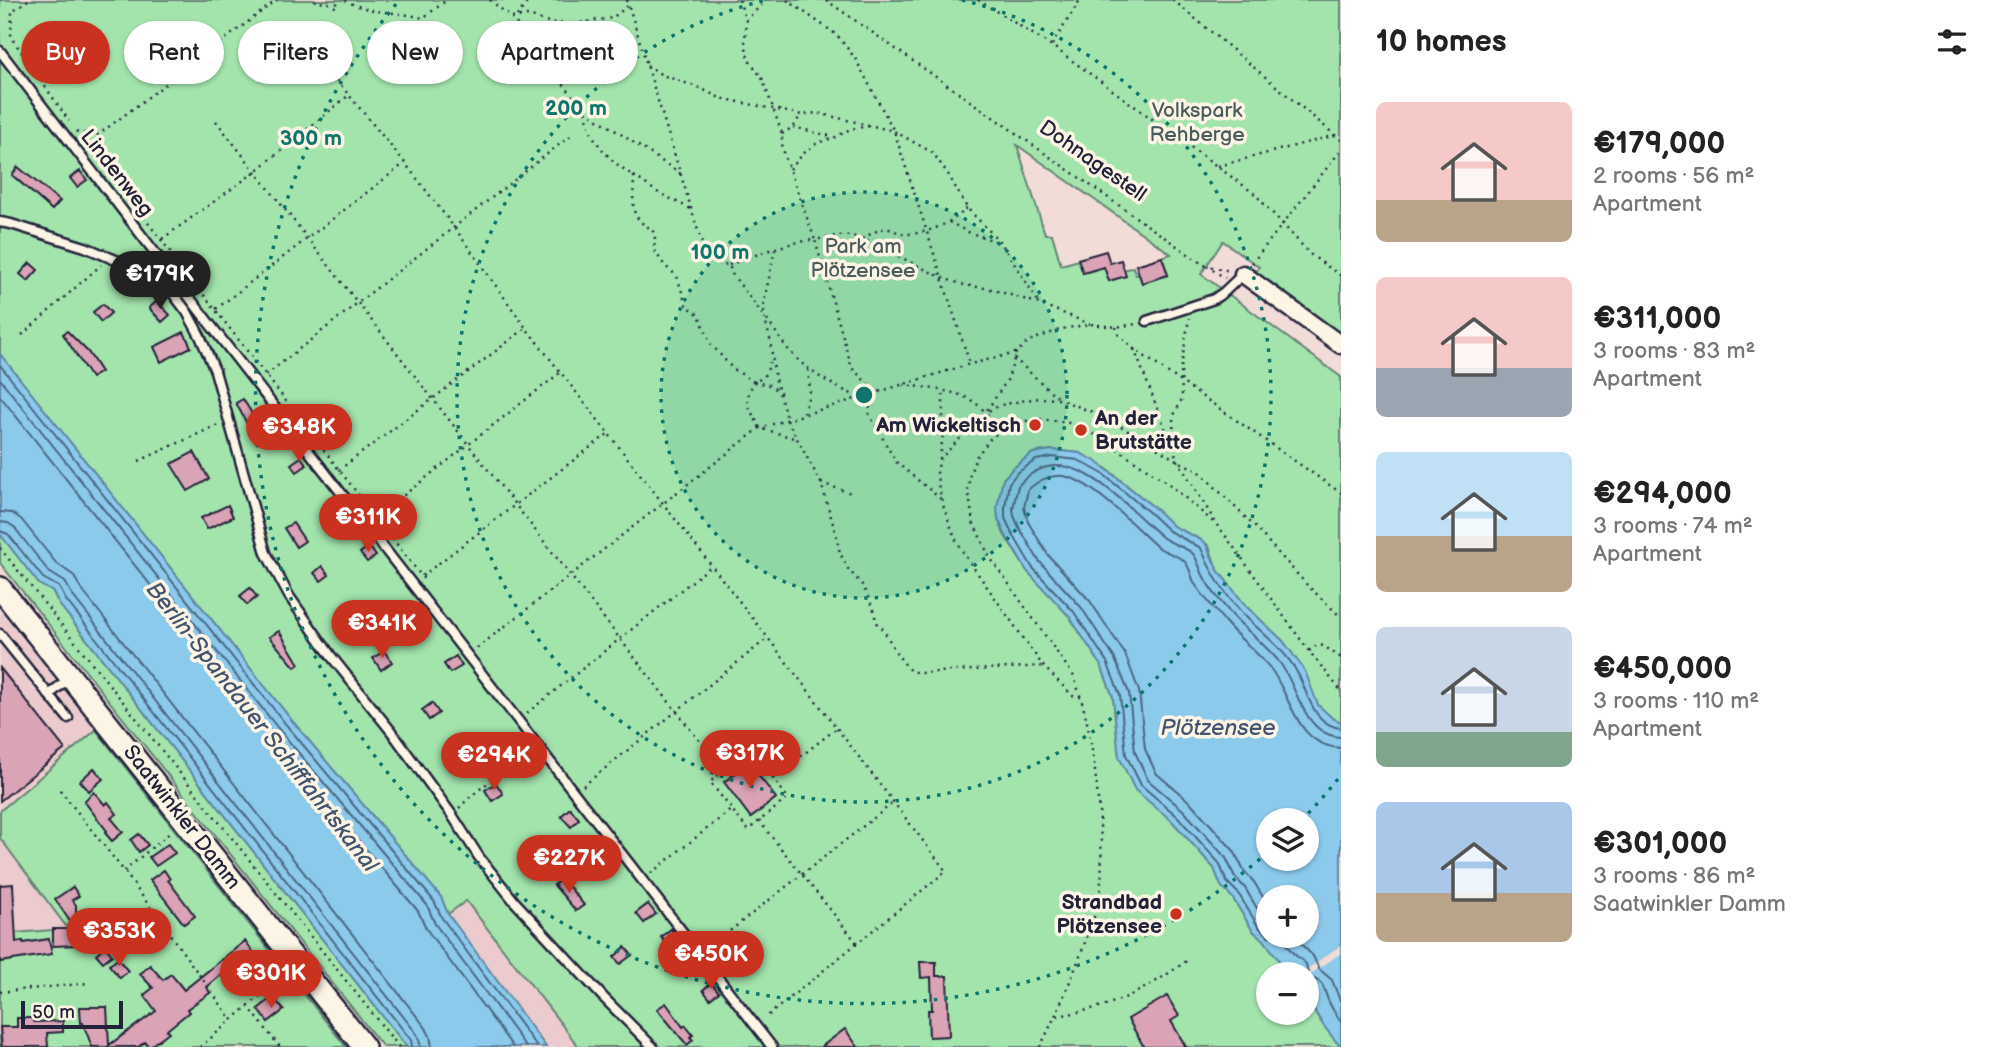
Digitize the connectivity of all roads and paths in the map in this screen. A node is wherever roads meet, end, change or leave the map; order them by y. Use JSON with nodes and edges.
{"nodes":[{"id":1,"x":28,"y":0,"type":"edge"},
{"id":2,"x":277,"y":0,"type":"edge"},
{"id":3,"x":315,"y":0,"type":"edge"},
{"id":4,"x":337,"y":0,"type":"edge"},
{"id":5,"x":345,"y":0,"type":"edge"},
{"id":6,"x":447,"y":0,"type":"edge"},
{"id":7,"x":490,"y":0,"type":"edge"},
{"id":8,"x":529,"y":0,"type":"edge"},
{"id":9,"x":626,"y":0,"type":"edge"},
{"id":10,"x":739,"y":0,"type":"edge"},
{"id":11,"x":765,"y":0,"type":"edge"},
{"id":12,"x":787,"y":0,"type":"edge"},
{"id":13,"x":826,"y":0,"type":"edge"},
{"id":14,"x":978,"y":0,"type":"edge"},
{"id":15,"x":1080,"y":0,"type":"edge"},
{"id":16,"x":1173,"y":0,"type":"edge"},
{"id":17,"x":628,"y":6,"type":"junction"},
{"id":18,"x":517,"y":16,"type":"junction"},
{"id":19,"x":512,"y":18,"type":"junction"},
{"id":20,"x":746,"y":21,"type":"junction"},
{"id":21,"x":1052,"y":46,"type":"junction"},
{"id":22,"x":0,"y":51,"type":"edge"},
{"id":23,"x":647,"y":65,"type":"junction"},
{"id":24,"x":338,"y":84,"type":"edge"},
{"id":25,"x":348,"y":96,"type":"junction"},
{"id":26,"x":773,"y":107,"type":"junction"},
{"id":27,"x":586,"y":111,"type":"junction"},
{"id":28,"x":802,"y":114,"type":"junction"},
{"id":29,"x":216,"y":121,"type":"dead end"},
{"id":30,"x":69,"y":122,"type":"dead end"},
{"id":31,"x":872,"y":126,"type":"junction"},
{"id":32,"x":793,"y":127,"type":"junction"},
{"id":33,"x":894,"y":131,"type":"junction"},
{"id":34,"x":76,"y":132,"type":"dead end"},
{"id":35,"x":574,"y":133,"type":"dead end"},
{"id":36,"x":782,"y":134,"type":"junction"},
{"id":37,"x":1336,"y":135,"type":"junction"},
{"id":38,"x":836,"y":137,"type":"junction"},
{"id":39,"x":1341,"y":140,"type":"edge"},
{"id":40,"x":1341,"y":150,"type":"edge"},
{"id":41,"x":405,"y":163,"type":"junction"},
{"id":42,"x":1218,"y":166,"type":"junction"},
{"id":43,"x":790,"y":169,"type":"junction"},
{"id":44,"x":255,"y":172,"type":"junction"},
{"id":45,"x":681,"y":174,"type":"junction"},
{"id":46,"x":634,"y":176,"type":"junction"},
{"id":47,"x":967,"y":208,"type":"junction"},
{"id":48,"x":691,"y":209,"type":"junction"},
{"id":49,"x":0,"y":222,"type":"edge"},
{"id":50,"x":949,"y":222,"type":"junction"},
{"id":51,"x":1282,"y":225,"type":"junction"},
{"id":52,"x":454,"y":227,"type":"junction"},
{"id":53,"x":927,"y":230,"type":"junction"},
{"id":54,"x":307,"y":238,"type":"junction"},
{"id":55,"x":161,"y":239,"type":"dead end"},
{"id":56,"x":863,"y":239,"type":"junction"},
{"id":57,"x":815,"y":240,"type":"junction"},
{"id":58,"x":1000,"y":243,"type":"junction"},
{"id":59,"x":775,"y":248,"type":"junction"},
{"id":60,"x":109,"y":258,"type":"junction"},
{"id":61,"x":729,"y":265,"type":"junction"},
{"id":62,"x":1243,"y":274,"type":"junction"},
{"id":63,"x":1341,"y":276,"type":"edge"},
{"id":64,"x":943,"y":278,"type":"junction"},
{"id":65,"x":357,"y":303,"type":"junction"},
{"id":66,"x":1040,"y":304,"type":"junction"},
{"id":67,"x":197,"y":306,"type":"junction"},
{"id":68,"x":1190,"y":308,"type":"junction"},
{"id":69,"x":215,"y":309,"type":"dead end"},
{"id":70,"x":187,"y":312,"type":"junction"},
{"id":71,"x":764,"y":316,"type":"junction"},
{"id":72,"x":1147,"y":321,"type":"joint"},
{"id":73,"x":1090,"y":324,"type":"junction"},
{"id":74,"x":1116,"y":327,"type":"junction"},
{"id":75,"x":526,"y":328,"type":"junction"},
{"id":76,"x":22,"y":335,"type":"dead end"},
{"id":77,"x":1341,"y":345,"type":"edge"},
{"id":78,"x":1134,"y":349,"type":"junction"},
{"id":79,"x":1016,"y":353,"type":"junction"},
{"id":80,"x":1014,"y":358,"type":"junction"},
{"id":81,"x":771,"y":359,"type":"junction"},
{"id":82,"x":970,"y":364,"type":"junction"},
{"id":83,"x":808,"y":368,"type":"junction"},
{"id":84,"x":561,"y":372,"type":"junction"},
{"id":85,"x":266,"y":375,"type":"dead end"},
{"id":86,"x":754,"y":382,"type":"junction"},
{"id":87,"x":1181,"y":382,"type":"junction"},
{"id":88,"x":901,"y":385,"type":"junction"},
{"id":89,"x":943,"y":391,"type":"junction"},
{"id":90,"x":780,"y":393,"type":"junction"},
{"id":91,"x":876,"y":393,"type":"junction"},
{"id":92,"x":859,"y":397,"type":"junction"},
{"id":93,"x":432,"y":398,"type":"junction"},
{"id":94,"x":1059,"y":399,"type":"junction"},
{"id":95,"x":986,"y":412,"type":"junction"},
{"id":96,"x":804,"y":414,"type":"junction"},
{"id":97,"x":229,"y":420,"type":"junction"},
{"id":98,"x":787,"y":420,"type":"junction"},
{"id":99,"x":760,"y":428,"type":"junction"},
{"id":100,"x":1001,"y":430,"type":"junction"},
{"id":101,"x":608,"y":434,"type":"junction"},
{"id":102,"x":797,"y":439,"type":"junction"},
{"id":103,"x":468,"y":444,"type":"junction"},
{"id":104,"x":1174,"y":452,"type":"junction"},
{"id":105,"x":940,"y":460,"type":"junction"},
{"id":106,"x":139,"y":461,"type":"dead end"},
{"id":107,"x":1178,"y":461,"type":"junction"},
{"id":108,"x":339,"y":470,"type":"dead end"},
{"id":109,"x":821,"y":484,"type":"junction"},
{"id":110,"x":851,"y":493,"type":"dead end"},
{"id":111,"x":1341,"y":493,"type":"edge"},
{"id":112,"x":942,"y":500,"type":"junction"},
{"id":113,"x":663,"y":504,"type":"junction"},
{"id":114,"x":515,"y":505,"type":"junction"},
{"id":115,"x":376,"y":517,"type":"dead end"},
{"id":116,"x":1219,"y":527,"type":"junction"},
{"id":117,"x":0,"y":548,"type":"edge"},
{"id":118,"x":711,"y":566,"type":"junction"},
{"id":119,"x":570,"y":575,"type":"junction"},
{"id":120,"x":422,"y":577,"type":"dead end"},
{"id":121,"x":0,"y":588,"type":"edge"},
{"id":122,"x":1341,"y":617,"type":"edge"},
{"id":123,"x":0,"y":634,"type":"edge"},
{"id":124,"x":768,"y":638,"type":"junction"},
{"id":125,"x":620,"y":639,"type":"junction"},
{"id":126,"x":477,"y":648,"type":"dead end"},
{"id":127,"x":1309,"y":651,"type":"junction"},
{"id":128,"x":1341,"y":658,"type":"edge"},
{"id":129,"x":1043,"y":666,"type":"junction"},
{"id":130,"x":71,"y":677,"type":"junction"},
{"id":131,"x":1341,"y":691,"type":"edge"},
{"id":132,"x":49,"y":695,"type":"junction"},
{"id":133,"x":1082,"y":697,"type":"junction"},
{"id":134,"x":677,"y":711,"type":"junction"},
{"id":135,"x":527,"y":713,"type":"dead end"},
{"id":136,"x":68,"y":718,"type":"dead end"},
{"id":137,"x":837,"y":728,"type":"junction"},
{"id":138,"x":536,"y":744,"type":"junction"},
{"id":139,"x":723,"y":771,"type":"junction"},
{"id":140,"x":773,"y":778,"type":"junction"},
{"id":141,"x":583,"y":786,"type":"dead end"},
{"id":142,"x":60,"y":789,"type":"dead end"},
{"id":143,"x":894,"y":802,"type":"junction"},
{"id":144,"x":732,"y":809,"type":"junction"},
{"id":145,"x":452,"y":815,"type":"junction"},
{"id":146,"x":759,"y":821,"type":"junction"},
{"id":147,"x":176,"y":828,"type":"dead end"},
{"id":148,"x":124,"y":871,"type":"junction"},
{"id":149,"x":651,"y":873,"type":"dead end"},
{"id":150,"x":802,"y":875,"type":"junction"},
{"id":151,"x":857,"y":943,"type":"junction"},
{"id":152,"x":708,"y":948,"type":"dead end"},
{"id":153,"x":1189,"y":959,"type":"dead end"},
{"id":154,"x":287,"y":973,"type":"dead end"},
{"id":155,"x":89,"y":984,"type":"dead end"},
{"id":156,"x":0,"y":992,"type":"edge"},
{"id":157,"x":248,"y":1006,"type":"junction"},
{"id":158,"x":1056,"y":1016,"type":"junction"},
{"id":159,"x":764,"y":1019,"type":"dead end"},
{"id":160,"x":232,"y":1020,"type":"junction"},
{"id":161,"x":200,"y":1047,"type":"edge"},
{"id":162,"x":279,"y":1047,"type":"edge"},
{"id":163,"x":363,"y":1047,"type":"edge"},
{"id":164,"x":399,"y":1047,"type":"edge"},
{"id":165,"x":653,"y":1047,"type":"edge"},
{"id":166,"x":772,"y":1047,"type":"edge"},
{"id":167,"x":1040,"y":1047,"type":"edge"}],
"edges":[{"from":1,"to":30,"type":"path"},
{"from":2,"to":34,"type":"path"},
{"from":3,"to":4,"type":"path"},
{"from":5,"to":6,"type":"path"},
{"from":7,"to":19,"type":"path"},
{"from":8,"to":18,"type":"path"},
{"from":9,"to":17,"type":"path"},
{"from":10,"to":20,"type":"path"},
{"from":11,"to":20,"type":"path"},
{"from":12,"to":33,"type":"path"},
{"from":13,"to":62,"type":"path","name":"Dohnagestell"},
{"from":14,"to":21,"type":"path"},
{"from":15,"to":21,"type":"path"},
{"from":16,"to":37,"type":"path"},
{"from":17,"to":18,"type":"path"},
{"from":17,"to":23,"type":"path"},
{"from":18,"to":19,"type":"path"},
{"from":19,"to":27,"type":"path"},
{"from":20,"to":26,"type":"path"},
{"from":21,"to":42,"type":"path"},
{"from":22,"to":67,"type":"lane","name":"Lindenweg"},
{"from":23,"to":26,"type":"path"},
{"from":23,"to":45,"type":"path"},
{"from":24,"to":25,"type":"path"},
{"from":25,"to":41,"type":"path"},
{"from":25,"to":44,"type":"path"},
{"from":26,"to":28,"type":"path"},
{"from":26,"to":36,"type":"path"},
{"from":27,"to":45,"type":"path"},
{"from":27,"to":46,"type":"path"},
{"from":28,"to":31,"type":"path"},
{"from":28,"to":32,"type":"path"},
{"from":29,"to":44,"type":"path"},
{"from":31,"to":33,"type":"path"},
{"from":31,"to":38,"type":"path"},
{"from":32,"to":36,"type":"path"},
{"from":32,"to":38,"type":"path"},
{"from":33,"to":47,"type":"path"},
{"from":33,"to":53,"type":"path"},
{"from":35,"to":52,"type":"path"},
{"from":36,"to":43,"type":"path"},
{"from":37,"to":39,"type":"path"},
{"from":37,"to":42,"type":"path"},
{"from":38,"to":43,"type":"path"},
{"from":40,"to":51,"type":"path"},
{"from":41,"to":52,"type":"path"},
{"from":41,"to":54,"type":"path"},
{"from":42,"to":51,"type":"path"},
{"from":43,"to":57,"type":"path"},
{"from":44,"to":54,"type":"path"},
{"from":44,"to":55,"type":"path"},
{"from":45,"to":48,"type":"path"},
{"from":46,"to":48,"type":"path"},
{"from":46,"to":86,"type":"path"},
{"from":47,"to":50,"type":"path"},
{"from":47,"to":58,"type":"path"},
{"from":48,"to":61,"type":"path"},
{"from":49,"to":60,"type":"lane"},
{"from":50,"to":53,"type":"path"},
{"from":50,"to":58,"type":"path"},
{"from":51,"to":62,"type":"path"},
{"from":51,"to":63,"type":"path"},
{"from":52,"to":65,"type":"path"},
{"from":52,"to":75,"type":"path"},
{"from":53,"to":56,"type":"path"},
{"from":53,"to":64,"type":"path"},
{"from":54,"to":65,"type":"path"},
{"from":54,"to":69,"type":"path"},
{"from":56,"to":57,"type":"path"},
{"from":56,"to":64,"type":"path"},
{"from":57,"to":59,"type":"path"},
{"from":57,"to":91,"type":"path"},
{"from":58,"to":66,"type":"path"},
{"from":59,"to":61,"type":"path"},
{"from":59,"to":71,"type":"path"},
{"from":60,"to":70,"type":"lane"},
{"from":60,"to":76,"type":"path"},
{"from":61,"to":71,"type":"path"},
{"from":62,"to":68,"type":"lane"},
{"from":62,"to":77,"type":"street"},
{"from":64,"to":66,"type":"path"},
{"from":64,"to":82,"type":"path"},
{"from":65,"to":85,"type":"path"},
{"from":65,"to":93,"type":"path"},
{"from":66,"to":73,"type":"path"},
{"from":67,"to":70,"type":"lane"},
{"from":67,"to":138,"type":"lane","name":"Lindenweg"},
{"from":68,"to":72,"type":"lane"},
{"from":68,"to":87,"type":"path"},
{"from":70,"to":97,"type":"lane"},
{"from":71,"to":81,"type":"path"},
{"from":71,"to":83,"type":"path"},
{"from":72,"to":74,"type":"path"},
{"from":73,"to":74,"type":"path"},
{"from":73,"to":79,"type":"path"},
{"from":74,"to":78,"type":"path"},
{"from":75,"to":84,"type":"path"},
{"from":75,"to":93,"type":"path"},
{"from":78,"to":87,"type":"path"},
{"from":78,"to":104,"type":"path"},
{"from":79,"to":80,"type":"path"},
{"from":79,"to":82,"type":"path"},
{"from":80,"to":94,"type":"path"},
{"from":80,"to":95,"type":"path"},
{"from":81,"to":86,"type":"path"},
{"from":81,"to":90,"type":"path"},
{"from":82,"to":88,"type":"path"},
{"from":83,"to":92,"type":"path"},
{"from":83,"to":96,"type":"path"},
{"from":84,"to":101,"type":"path"},
{"from":84,"to":103,"type":"path"},
{"from":86,"to":90,"type":"path"},
{"from":86,"to":99,"type":"path"},
{"from":87,"to":104,"type":"path"},
{"from":87,"to":111,"type":"path"},
{"from":88,"to":89,"type":"path"},
{"from":88,"to":91,"type":"path"},
{"from":89,"to":95,"type":"path"},
{"from":89,"to":105,"type":"path"},
{"from":90,"to":98,"type":"path"},
{"from":91,"to":92,"type":"path"},
{"from":91,"to":112,"type":"path"},
{"from":92,"to":96,"type":"path"},
{"from":93,"to":103,"type":"path"},
{"from":93,"to":108,"type":"path"},
{"from":94,"to":95,"type":"path"},
{"from":94,"to":107,"type":"path"},
{"from":95,"to":100,"type":"path"},
{"from":95,"to":105,"type":"path"},
{"from":96,"to":98,"type":"path"},
{"from":97,"to":106,"type":"path"},
{"from":97,"to":145,"type":"lane"},
{"from":98,"to":99,"type":"path"},
{"from":98,"to":102,"type":"path"},
{"from":99,"to":102,"type":"path"},
{"from":99,"to":113,"type":"path"},
{"from":100,"to":116,"type":"path"},
{"from":100,"to":133,"type":"path"},
{"from":101,"to":113,"type":"path"},
{"from":101,"to":114,"type":"path"},
{"from":102,"to":109,"type":"path"},
{"from":103,"to":114,"type":"path"},
{"from":103,"to":115,"type":"path"},
{"from":104,"to":107,"type":"path"},
{"from":105,"to":112,"type":"path"},
{"from":107,"to":116,"type":"path"},
{"from":107,"to":122,"type":"path"},
{"from":109,"to":110,"type":"path"},
{"from":109,"to":129,"type":"path"},
{"from":112,"to":129,"type":"path"},
{"from":113,"to":118,"type":"path"},
{"from":113,"to":119,"type":"path"},
{"from":114,"to":119,"type":"path"},
{"from":114,"to":120,"type":"path"},
{"from":116,"to":127,"type":"path"},
{"from":117,"to":164,"type":"path"},
{"from":118,"to":124,"type":"path"},
{"from":118,"to":125,"type":"path"},
{"from":119,"to":125,"type":"path"},
{"from":119,"to":126,"type":"path"},
{"from":121,"to":130,"type":"main road","name":"Saatwinkler Damm"},
{"from":123,"to":132,"type":"lane"},
{"from":124,"to":134,"type":"path"},
{"from":124,"to":137,"type":"path"},
{"from":125,"to":134,"type":"path"},
{"from":125,"to":135,"type":"path"},
{"from":127,"to":128,"type":"path"},
{"from":127,"to":131,"type":"path"},
{"from":129,"to":133,"type":"path"},
{"from":130,"to":132,"type":"lane"},
{"from":130,"to":163,"type":"main road","name":"Saatwinkler Damm"},
{"from":132,"to":136,"type":"lane"},
{"from":133,"to":158,"type":"path"},
{"from":134,"to":139,"type":"path"},
{"from":134,"to":141,"type":"path"},
{"from":137,"to":140,"type":"path"},
{"from":137,"to":143,"type":"path"},
{"from":138,"to":145,"type":"path"},
{"from":138,"to":166,"type":"lane","name":"Lindenweg"},
{"from":139,"to":140,"type":"path"},
{"from":139,"to":144,"type":"path"},
{"from":140,"to":146,"type":"path"},
{"from":142,"to":148,"type":"path"},
{"from":143,"to":150,"type":"path"},
{"from":143,"to":151,"type":"path"},
{"from":144,"to":146,"type":"path"},
{"from":144,"to":149,"type":"path"},
{"from":145,"to":165,"type":"lane"},
{"from":146,"to":150,"type":"path"},
{"from":147,"to":148,"type":"path"},
{"from":148,"to":160,"type":"path"},
{"from":150,"to":151,"type":"path"},
{"from":150,"to":152,"type":"path"},
{"from":151,"to":159,"type":"path"},
{"from":153,"to":158,"type":"path"},
{"from":154,"to":157,"type":"path"},
{"from":155,"to":156,"type":"path"},
{"from":157,"to":160,"type":"path"},
{"from":157,"to":162,"type":"path"},
{"from":158,"to":167,"type":"path"},
{"from":160,"to":161,"type":"path"}]}
